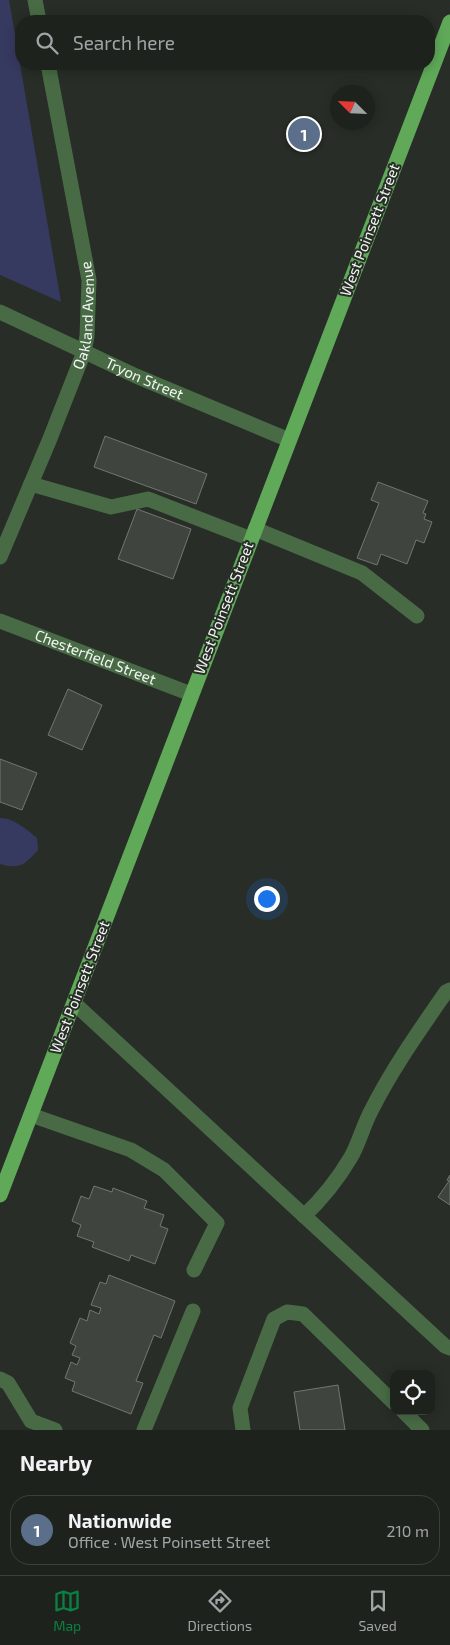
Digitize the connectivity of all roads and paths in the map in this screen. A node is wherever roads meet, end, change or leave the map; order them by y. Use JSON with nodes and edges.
{"nodes":[{"id":1,"x":35,"y":0,"type":"edge"},
{"id":2,"x":38,"y":15,"type":"edge"},
{"id":3,"x":450,"y":22,"type":"edge"},
{"id":4,"x":435,"y":61,"type":"edge"},
{"id":5,"x":49,"y":70,"type":"edge"},
{"id":6,"x":432,"y":70,"type":"edge"},
{"id":7,"x":0,"y":312,"type":"edge"},
{"id":8,"x":84,"y":352,"type":"junction"},
{"id":9,"x":289,"y":440,"type":"junction"},
{"id":10,"x":31,"y":484,"type":"junction"},
{"id":11,"x":253,"y":534,"type":"junction"},
{"id":12,"x":0,"y":557,"type":"edge"},
{"id":13,"x":417,"y":616,"type":"dead end"},
{"id":14,"x":0,"y":620,"type":"edge"},
{"id":15,"x":191,"y":694,"type":"junction"},
{"id":16,"x":450,"y":990,"type":"edge"},
{"id":17,"x":74,"y":1003,"type":"junction"},
{"id":18,"x":31,"y":1115,"type":"junction"},
{"id":19,"x":0,"y":1195,"type":"edge"},
{"id":20,"x":304,"y":1216,"type":"junction"},
{"id":21,"x":194,"y":1270,"type":"dead end"},
{"id":22,"x":193,"y":1311,"type":"dead end"},
{"id":23,"x":450,"y":1348,"type":"edge"},
{"id":24,"x":0,"y":1379,"type":"edge"},
{"id":25,"x":390,"y":1398,"type":"edge"},
{"id":26,"x":407,"y":1415,"type":"edge"},
{"id":27,"x":55,"y":1430,"type":"edge"},
{"id":28,"x":144,"y":1430,"type":"edge"},
{"id":29,"x":243,"y":1430,"type":"edge"},
{"id":30,"x":422,"y":1430,"type":"edge"}],
"edges":[{"from":1,"to":2,"type":"street"},
{"from":3,"to":4,"type":"main road","name":"West Poinsett Street"},
{"from":5,"to":8,"type":"street","name":"Oakland Avenue"},
{"from":6,"to":9,"type":"main road","name":"West Poinsett Street"},
{"from":7,"to":8,"type":"street","name":"Tryon Street"},
{"from":8,"to":9,"type":"street","name":"Tryon Street"},
{"from":8,"to":10,"type":"street","name":"Oakland Avenue"},
{"from":9,"to":11,"type":"main road","name":"West Poinsett Street"},
{"from":10,"to":11,"type":"street"},
{"from":10,"to":12,"type":"street","name":"Oakland Avenue"},
{"from":11,"to":13,"type":"street"},
{"from":11,"to":15,"type":"main road","name":"West Poinsett Street"},
{"from":14,"to":15,"type":"street","name":"Chesterfield Street"},
{"from":15,"to":17,"type":"main road","name":"West Poinsett Street"},
{"from":16,"to":20,"type":"street"},
{"from":17,"to":18,"type":"main road","name":"West Poinsett Street"},
{"from":17,"to":20,"type":"street"},
{"from":18,"to":19,"type":"main road","name":"West Poinsett Street"},
{"from":18,"to":21,"type":"street"},
{"from":20,"to":23,"type":"street"},
{"from":22,"to":28,"type":"street"},
{"from":24,"to":27,"type":"street"},
{"from":25,"to":29,"type":"street"},
{"from":26,"to":30,"type":"street"}]}
